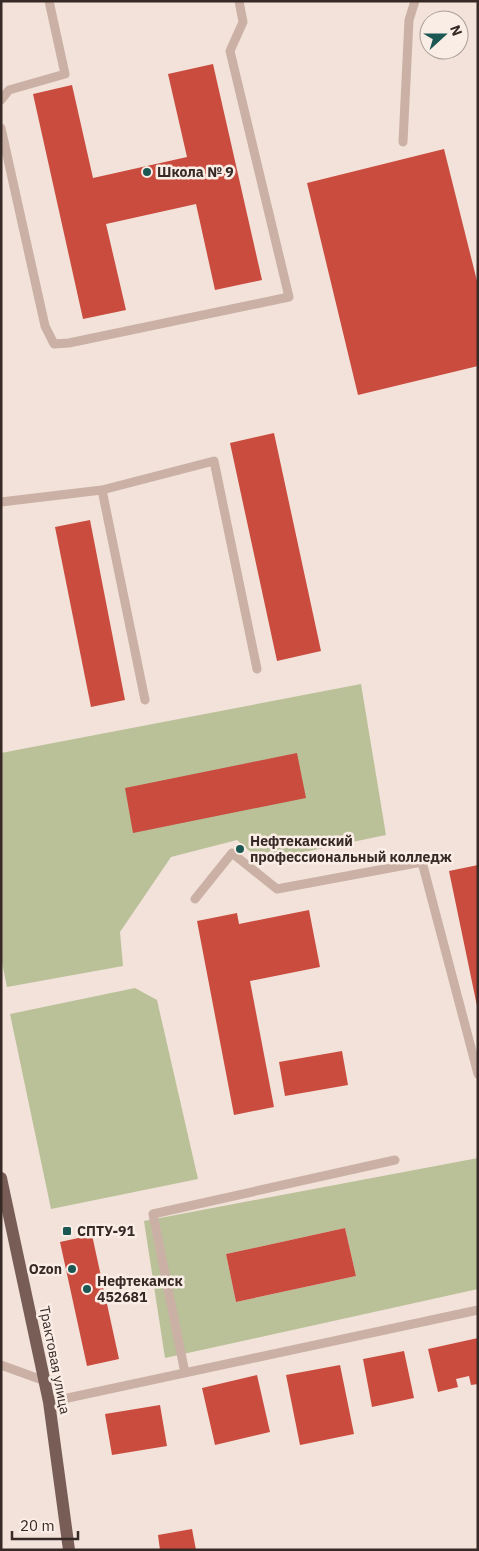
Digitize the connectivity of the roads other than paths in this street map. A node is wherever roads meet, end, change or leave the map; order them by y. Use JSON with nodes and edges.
{"nodes":[{"id":1,"x":49,"y":1,"type":"edge"},
{"id":2,"x":239,"y":1,"type":"edge"},
{"id":3,"x":415,"y":1,"type":"edge"},
{"id":4,"x":1,"y":100,"type":"edge"},
{"id":5,"x":1,"y":128,"type":"edge"},
{"id":6,"x":403,"y":142,"type":"dead end"},
{"id":7,"x":102,"y":490,"type":"junction"},
{"id":8,"x":1,"y":502,"type":"edge"},
{"id":9,"x":257,"y":669,"type":"dead end"},
{"id":10,"x":145,"y":700,"type":"dead end"},
{"id":11,"x":195,"y":899,"type":"dead end"},
{"id":12,"x":478,"y":1074,"type":"edge"},
{"id":13,"x":396,"y":1160,"type":"dead end"},
{"id":14,"x":1,"y":1178,"type":"edge"},
{"id":15,"x":478,"y":1310,"type":"edge"},
{"id":16,"x":1,"y":1365,"type":"edge"},
{"id":17,"x":185,"y":1373,"type":"junction"},
{"id":18,"x":45,"y":1381,"type":"junction"},
{"id":19,"x":49,"y":1402,"type":"junction"},
{"id":20,"x":69,"y":1550,"type":"edge"}],
"edges":[{"from":1,"to":4,"type":"lane"},
{"from":2,"to":5,"type":"lane"},
{"from":3,"to":6,"type":"lane"},
{"from":7,"to":8,"type":"lane"},
{"from":7,"to":9,"type":"lane"},
{"from":7,"to":10,"type":"lane"},
{"from":11,"to":12,"type":"lane"},
{"from":13,"to":17,"type":"lane"},
{"from":14,"to":18,"type":"main road","name":"Трактовая улица"},
{"from":15,"to":17,"type":"lane"},
{"from":16,"to":18,"type":"lane"},
{"from":17,"to":19,"type":"lane"},
{"from":18,"to":19,"type":"main road","name":"Трактовая улица"},
{"from":19,"to":20,"type":"main road","name":"Трактовая улица"}]}
